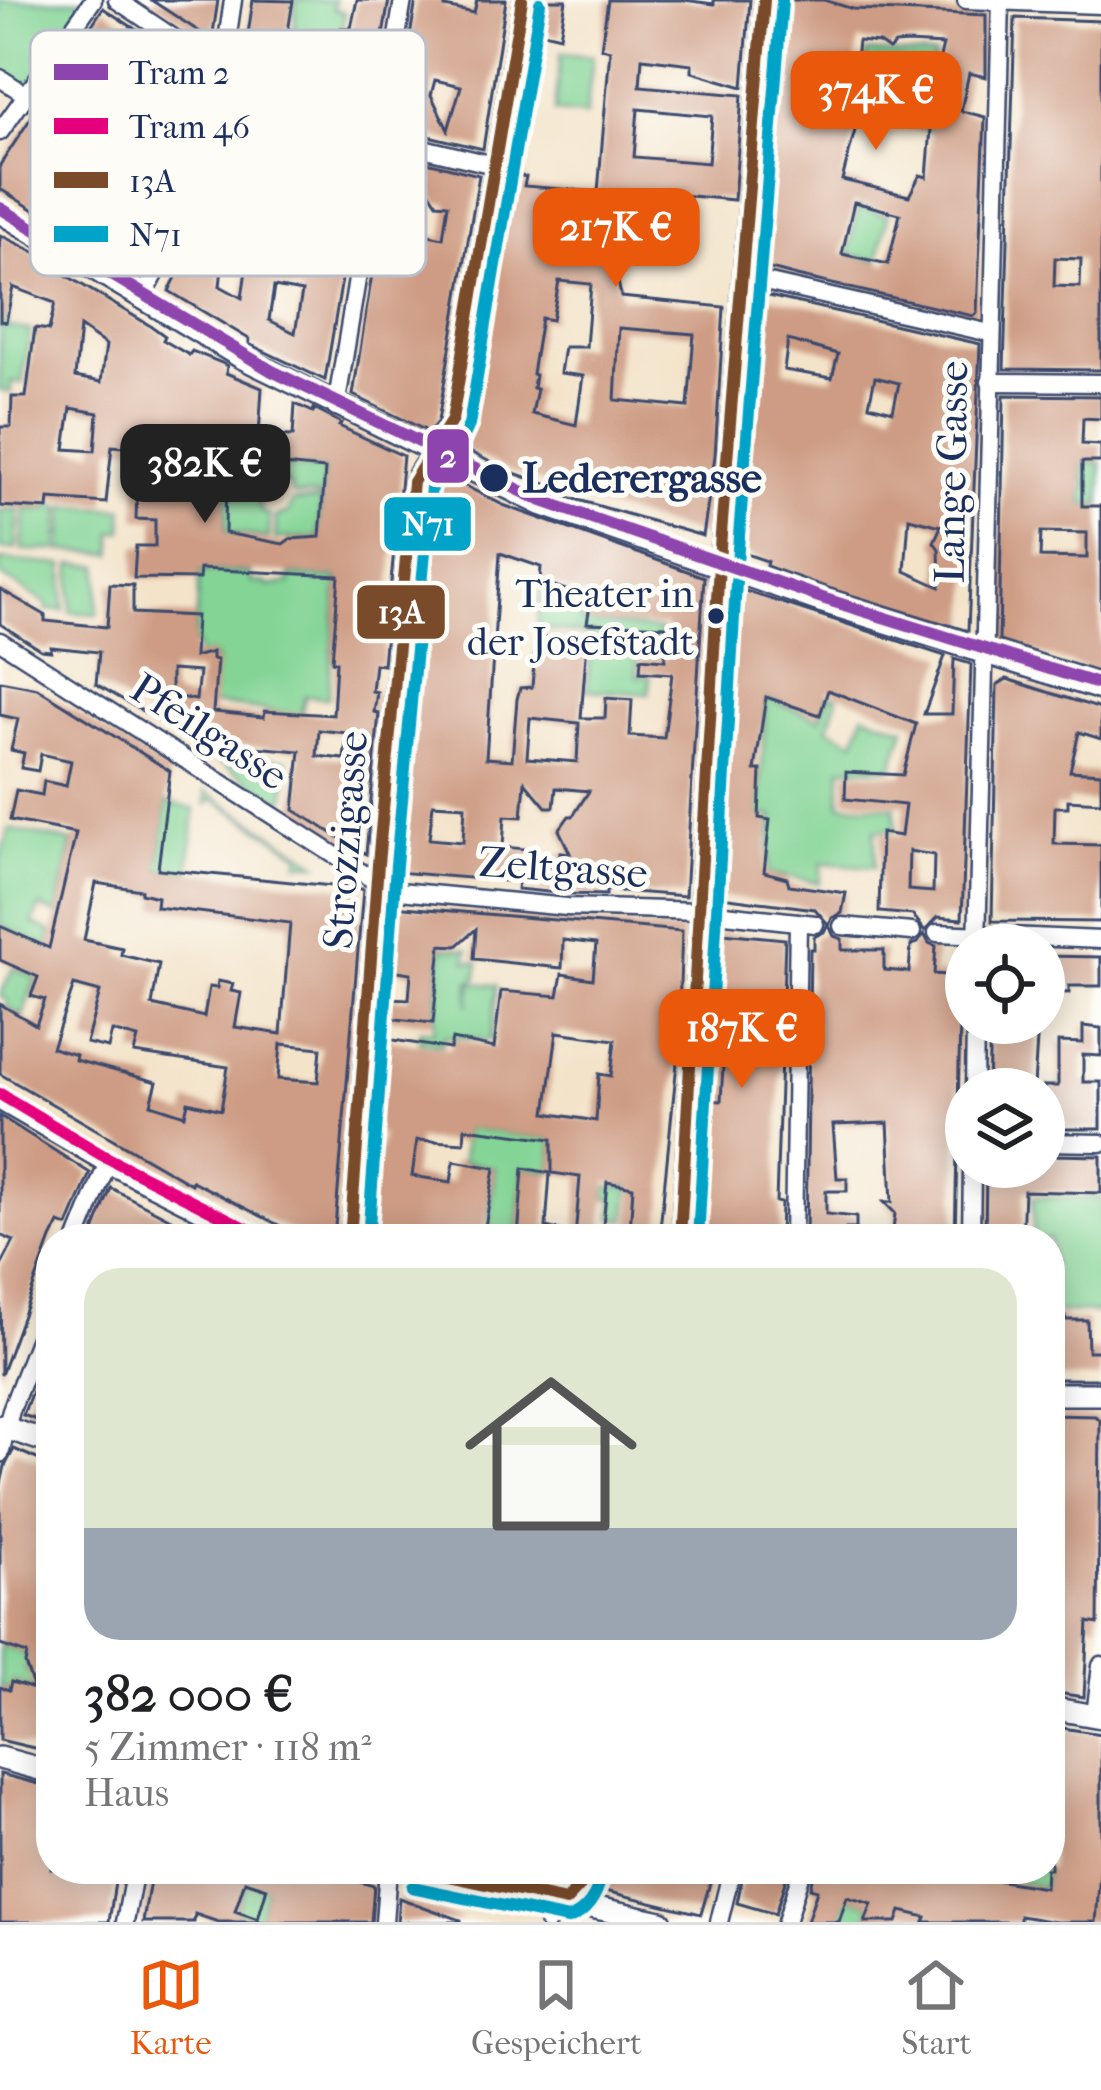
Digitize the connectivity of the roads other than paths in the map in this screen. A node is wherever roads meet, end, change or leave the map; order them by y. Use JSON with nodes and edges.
{"nodes":[{"id":1,"x":93,"y":0,"type":"edge"},
{"id":2,"x":117,"y":0,"type":"edge"},
{"id":3,"x":233,"y":0,"type":"edge"},
{"id":4,"x":403,"y":0,"type":"edge"},
{"id":5,"x":522,"y":0,"type":"edge"},
{"id":6,"x":764,"y":0,"type":"edge"},
{"id":7,"x":965,"y":0,"type":"edge"},
{"id":8,"x":1001,"y":1,"type":"edge"},
{"id":9,"x":1101,"y":5,"type":"edge"},
{"id":10,"x":73,"y":30,"type":"edge"},
{"id":11,"x":162,"y":30,"type":"edge"},
{"id":12,"x":229,"y":30,"type":"edge"},
{"id":13,"x":398,"y":30,"type":"edge"},
{"id":14,"x":0,"y":78,"type":"edge"},
{"id":15,"x":30,"y":93,"type":"edge"},
{"id":16,"x":28,"y":96,"type":"junction"},
{"id":17,"x":0,"y":132,"type":"edge"},
{"id":18,"x":426,"y":149,"type":"edge"},
{"id":19,"x":494,"y":165,"type":"junction"},
{"id":20,"x":0,"y":212,"type":"edge"},
{"id":21,"x":30,"y":230,"type":"edge"},
{"id":22,"x":106,"y":276,"type":"edge"},
{"id":23,"x":153,"y":276,"type":"edge"},
{"id":24,"x":358,"y":276,"type":"edge"},
{"id":25,"x":742,"y":277,"type":"junction"},
{"id":26,"x":142,"y":298,"type":"junction"},
{"id":27,"x":990,"y":333,"type":"junction"},
{"id":28,"x":990,"y":382,"type":"junction"},
{"id":29,"x":1101,"y":382,"type":"edge"},
{"id":30,"x":336,"y":407,"type":"junction"},
{"id":31,"x":432,"y":453,"type":"junction"},
{"id":32,"x":719,"y":566,"type":"junction"},
{"id":33,"x":0,"y":641,"type":"edge"},
{"id":34,"x":984,"y":651,"type":"junction"},
{"id":35,"x":1101,"y":689,"type":"edge"},
{"id":36,"x":378,"y":885,"type":"junction"},
{"id":37,"x":698,"y":911,"type":"junction"},
{"id":38,"x":977,"y":924,"type":"edge"},
{"id":39,"x":842,"y":926,"type":"dead end"},
{"id":40,"x":912,"y":932,"type":"dead end"},
{"id":41,"x":938,"y":933,"type":"dead end"},
{"id":42,"x":945,"y":934,"type":"edge"},
{"id":43,"x":1065,"y":940,"type":"edge"},
{"id":44,"x":1101,"y":940,"type":"edge"},
{"id":45,"x":0,"y":1099,"type":"edge"},
{"id":46,"x":1065,"y":1142,"type":"edge"},
{"id":47,"x":1101,"y":1143,"type":"edge"},
{"id":48,"x":107,"y":1162,"type":"junction"},
{"id":49,"x":972,"y":1188,"type":"edge"},
{"id":50,"x":83,"y":1224,"type":"edge"},
{"id":51,"x":230,"y":1224,"type":"edge"},
{"id":52,"x":351,"y":1224,"type":"edge"},
{"id":53,"x":681,"y":1224,"type":"edge"},
{"id":54,"x":794,"y":1224,"type":"edge"},
{"id":55,"x":971,"y":1224,"type":"edge"},
{"id":56,"x":36,"y":1344,"type":"edge"},
{"id":57,"x":1065,"y":1394,"type":"edge"},
{"id":58,"x":1101,"y":1394,"type":"edge"},
{"id":59,"x":3,"y":1426,"type":"edge"},
{"id":60,"x":36,"y":1438,"type":"edge"},
{"id":61,"x":0,"y":1454,"type":"edge"},
{"id":62,"x":1101,"y":1665,"type":"edge"},
{"id":63,"x":1065,"y":1710,"type":"edge"},
{"id":64,"x":1098,"y":1716,"type":"edge"},
{"id":65,"x":0,"y":1758,"type":"edge"},
{"id":66,"x":36,"y":1768,"type":"edge"},
{"id":67,"x":132,"y":1884,"type":"edge"},
{"id":68,"x":387,"y":1884,"type":"edge"},
{"id":69,"x":486,"y":1884,"type":"edge"},
{"id":70,"x":581,"y":1884,"type":"edge"},
{"id":71,"x":728,"y":1884,"type":"edge"},
{"id":72,"x":797,"y":1884,"type":"edge"},
{"id":73,"x":566,"y":1901,"type":"junction"},
{"id":74,"x":125,"y":1922,"type":"edge"},
{"id":75,"x":383,"y":1922,"type":"edge"},
{"id":76,"x":548,"y":1922,"type":"edge"},
{"id":77,"x":661,"y":1922,"type":"edge"},
{"id":78,"x":719,"y":1922,"type":"edge"},
{"id":79,"x":786,"y":1922,"type":"edge"}],
"edges":[{"from":1,"to":10,"type":"street"},
{"from":2,"to":11,"type":"street"},
{"from":3,"to":12,"type":"street"},
{"from":4,"to":13,"type":"street"},
{"from":5,"to":19,"type":"street"},
{"from":6,"to":25,"type":"street"},
{"from":7,"to":8,"type":"street"},
{"from":8,"to":9,"type":"street"},
{"from":8,"to":27,"type":"street","name":"Lange Gasse"},
{"from":14,"to":16,"type":"street"},
{"from":15,"to":16,"type":"street"},
{"from":16,"to":17,"type":"street"},
{"from":18,"to":19,"type":"street"},
{"from":19,"to":31,"type":"street"},
{"from":20,"to":21,"type":"street"},
{"from":22,"to":26,"type":"street"},
{"from":23,"to":26,"type":"street"},
{"from":24,"to":30,"type":"street"},
{"from":25,"to":27,"type":"street"},
{"from":25,"to":32,"type":"street"},
{"from":26,"to":30,"type":"street"},
{"from":27,"to":28,"type":"street","name":"Lange Gasse"},
{"from":28,"to":29,"type":"street"},
{"from":28,"to":34,"type":"street","name":"Lange Gasse"},
{"from":30,"to":31,"type":"street"},
{"from":31,"to":32,"type":"street"},
{"from":31,"to":36,"type":"street","name":"Strozzigasse"},
{"from":32,"to":34,"type":"street"},
{"from":32,"to":37,"type":"street"},
{"from":33,"to":36,"type":"street","name":"Pfeilgasse"},
{"from":34,"to":35,"type":"street"},
{"from":34,"to":38,"type":"street","name":"Lange Gasse"},
{"from":36,"to":37,"type":"street","name":"Zeltgasse"},
{"from":36,"to":52,"type":"street","name":"Strozzigasse"},
{"from":37,"to":53,"type":"street"},
{"from":37,"to":54,"type":"street","name":"Zeltgasse"},
{"from":39,"to":40,"type":"street"},
{"from":41,"to":42,"type":"street"},
{"from":43,"to":44,"type":"street"},
{"from":45,"to":48,"type":"street"},
{"from":46,"to":47,"type":"street"},
{"from":48,"to":50,"type":"street"},
{"from":48,"to":51,"type":"street"},
{"from":49,"to":55,"type":"street"},
{"from":56,"to":59,"type":"street"},
{"from":57,"to":58,"type":"street"},
{"from":59,"to":60,"type":"street"},
{"from":59,"to":61,"type":"street"},
{"from":62,"to":64,"type":"street"},
{"from":63,"to":64,"type":"street"},
{"from":65,"to":66,"type":"street"},
{"from":67,"to":74,"type":"street"},
{"from":68,"to":75,"type":"street"},
{"from":69,"to":73,"type":"street"},
{"from":70,"to":73,"type":"street"},
{"from":71,"to":78,"type":"street"},
{"from":72,"to":79,"type":"street"},
{"from":73,"to":76,"type":"street"},
{"from":73,"to":77,"type":"street"}]}
